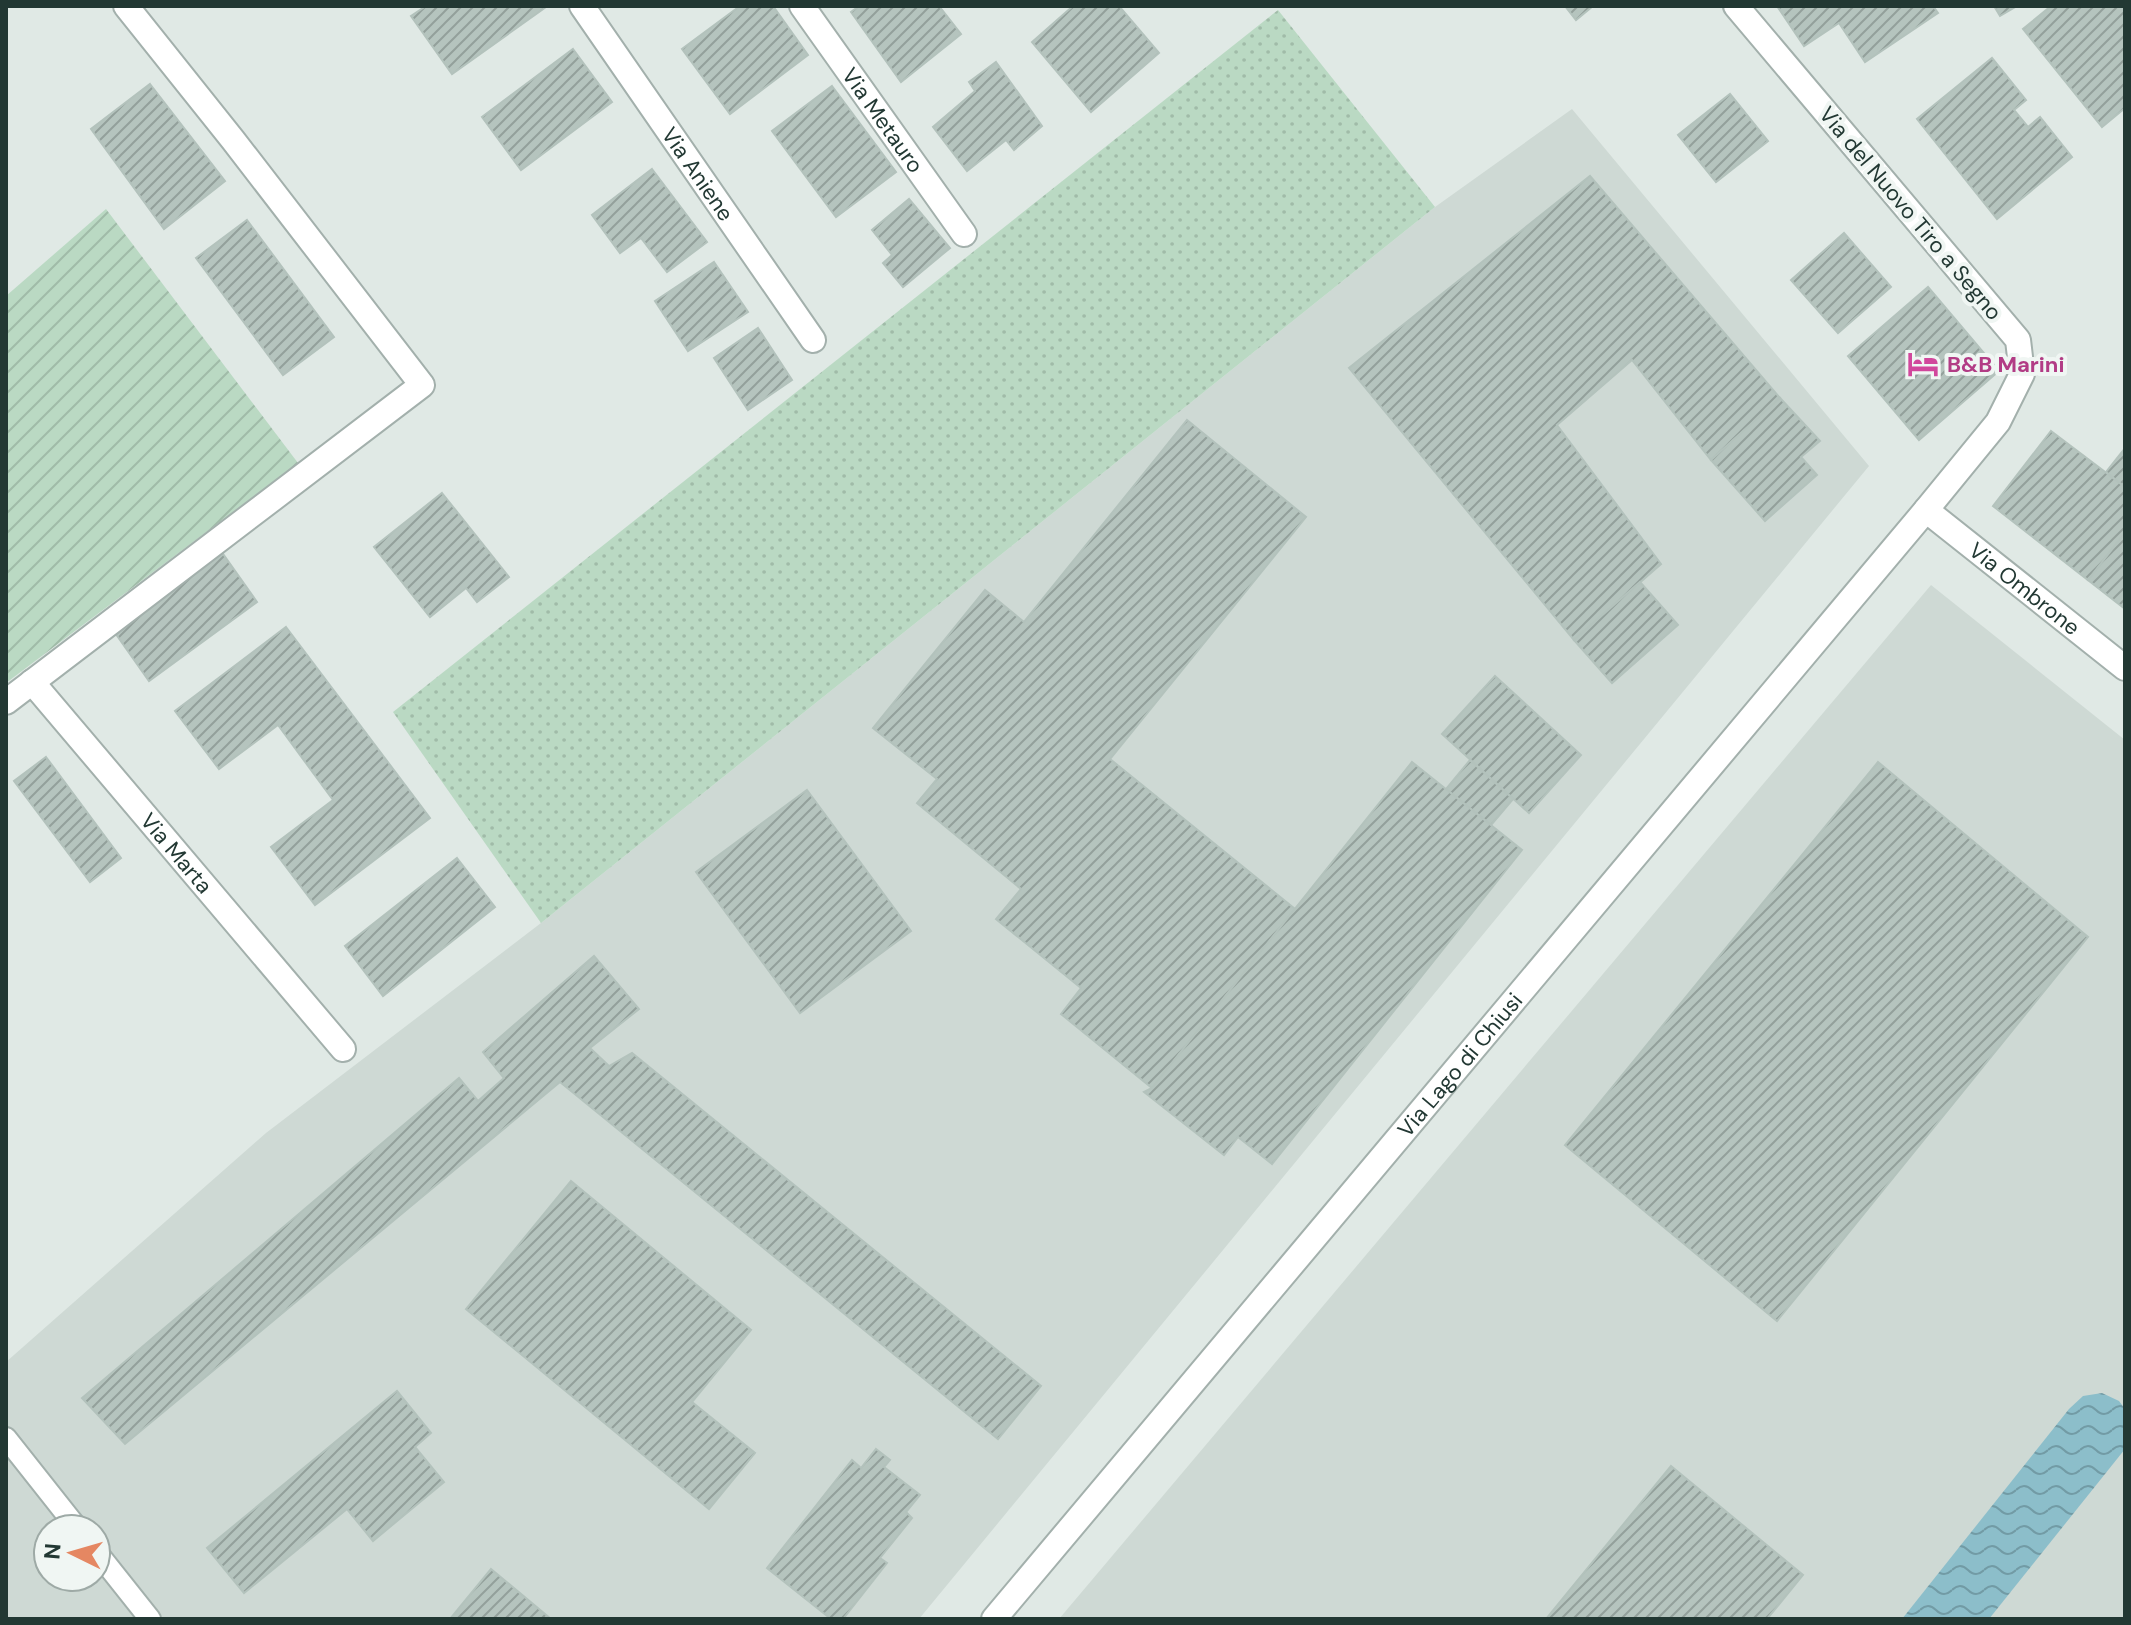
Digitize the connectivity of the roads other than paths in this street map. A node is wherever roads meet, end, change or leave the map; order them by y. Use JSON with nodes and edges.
{"nodes":[{"id":1,"x":126,"y":6,"type":"edge"},
{"id":2,"x":582,"y":6,"type":"edge"},
{"id":3,"x":802,"y":6,"type":"edge"},
{"id":4,"x":1736,"y":6,"type":"edge"},
{"id":5,"x":964,"y":234,"type":"dead end"},
{"id":6,"x":813,"y":340,"type":"dead end"},
{"id":7,"x":1926,"y":510,"type":"junction"},
{"id":8,"x":2125,"y":668,"type":"edge"},
{"id":9,"x":32,"y":682,"type":"junction"},
{"id":10,"x":6,"y":702,"type":"edge"},
{"id":11,"x":343,"y":1049,"type":"dead end"},
{"id":12,"x":6,"y":1438,"type":"edge"},
{"id":13,"x":65,"y":1513,"type":"edge"},
{"id":14,"x":112,"y":1571,"type":"edge"},
{"id":15,"x":150,"y":1619,"type":"edge"},
{"id":16,"x":994,"y":1619,"type":"edge"}],
"edges":[{"from":1,"to":9,"type":"street"},
{"from":2,"to":6,"type":"street","name":"Via Aniene"},
{"from":3,"to":5,"type":"street","name":"Via Metauro"},
{"from":4,"to":7,"type":"street","name":"Via del Nuovo Tiro a Segno"},
{"from":7,"to":8,"type":"street","name":"Via Ombrone"},
{"from":7,"to":16,"type":"street","name":"Via Lago di Chiusi"},
{"from":9,"to":10,"type":"street"},
{"from":9,"to":11,"type":"street","name":"Via Marta"},
{"from":12,"to":13,"type":"lane"},
{"from":14,"to":15,"type":"lane"}]}
